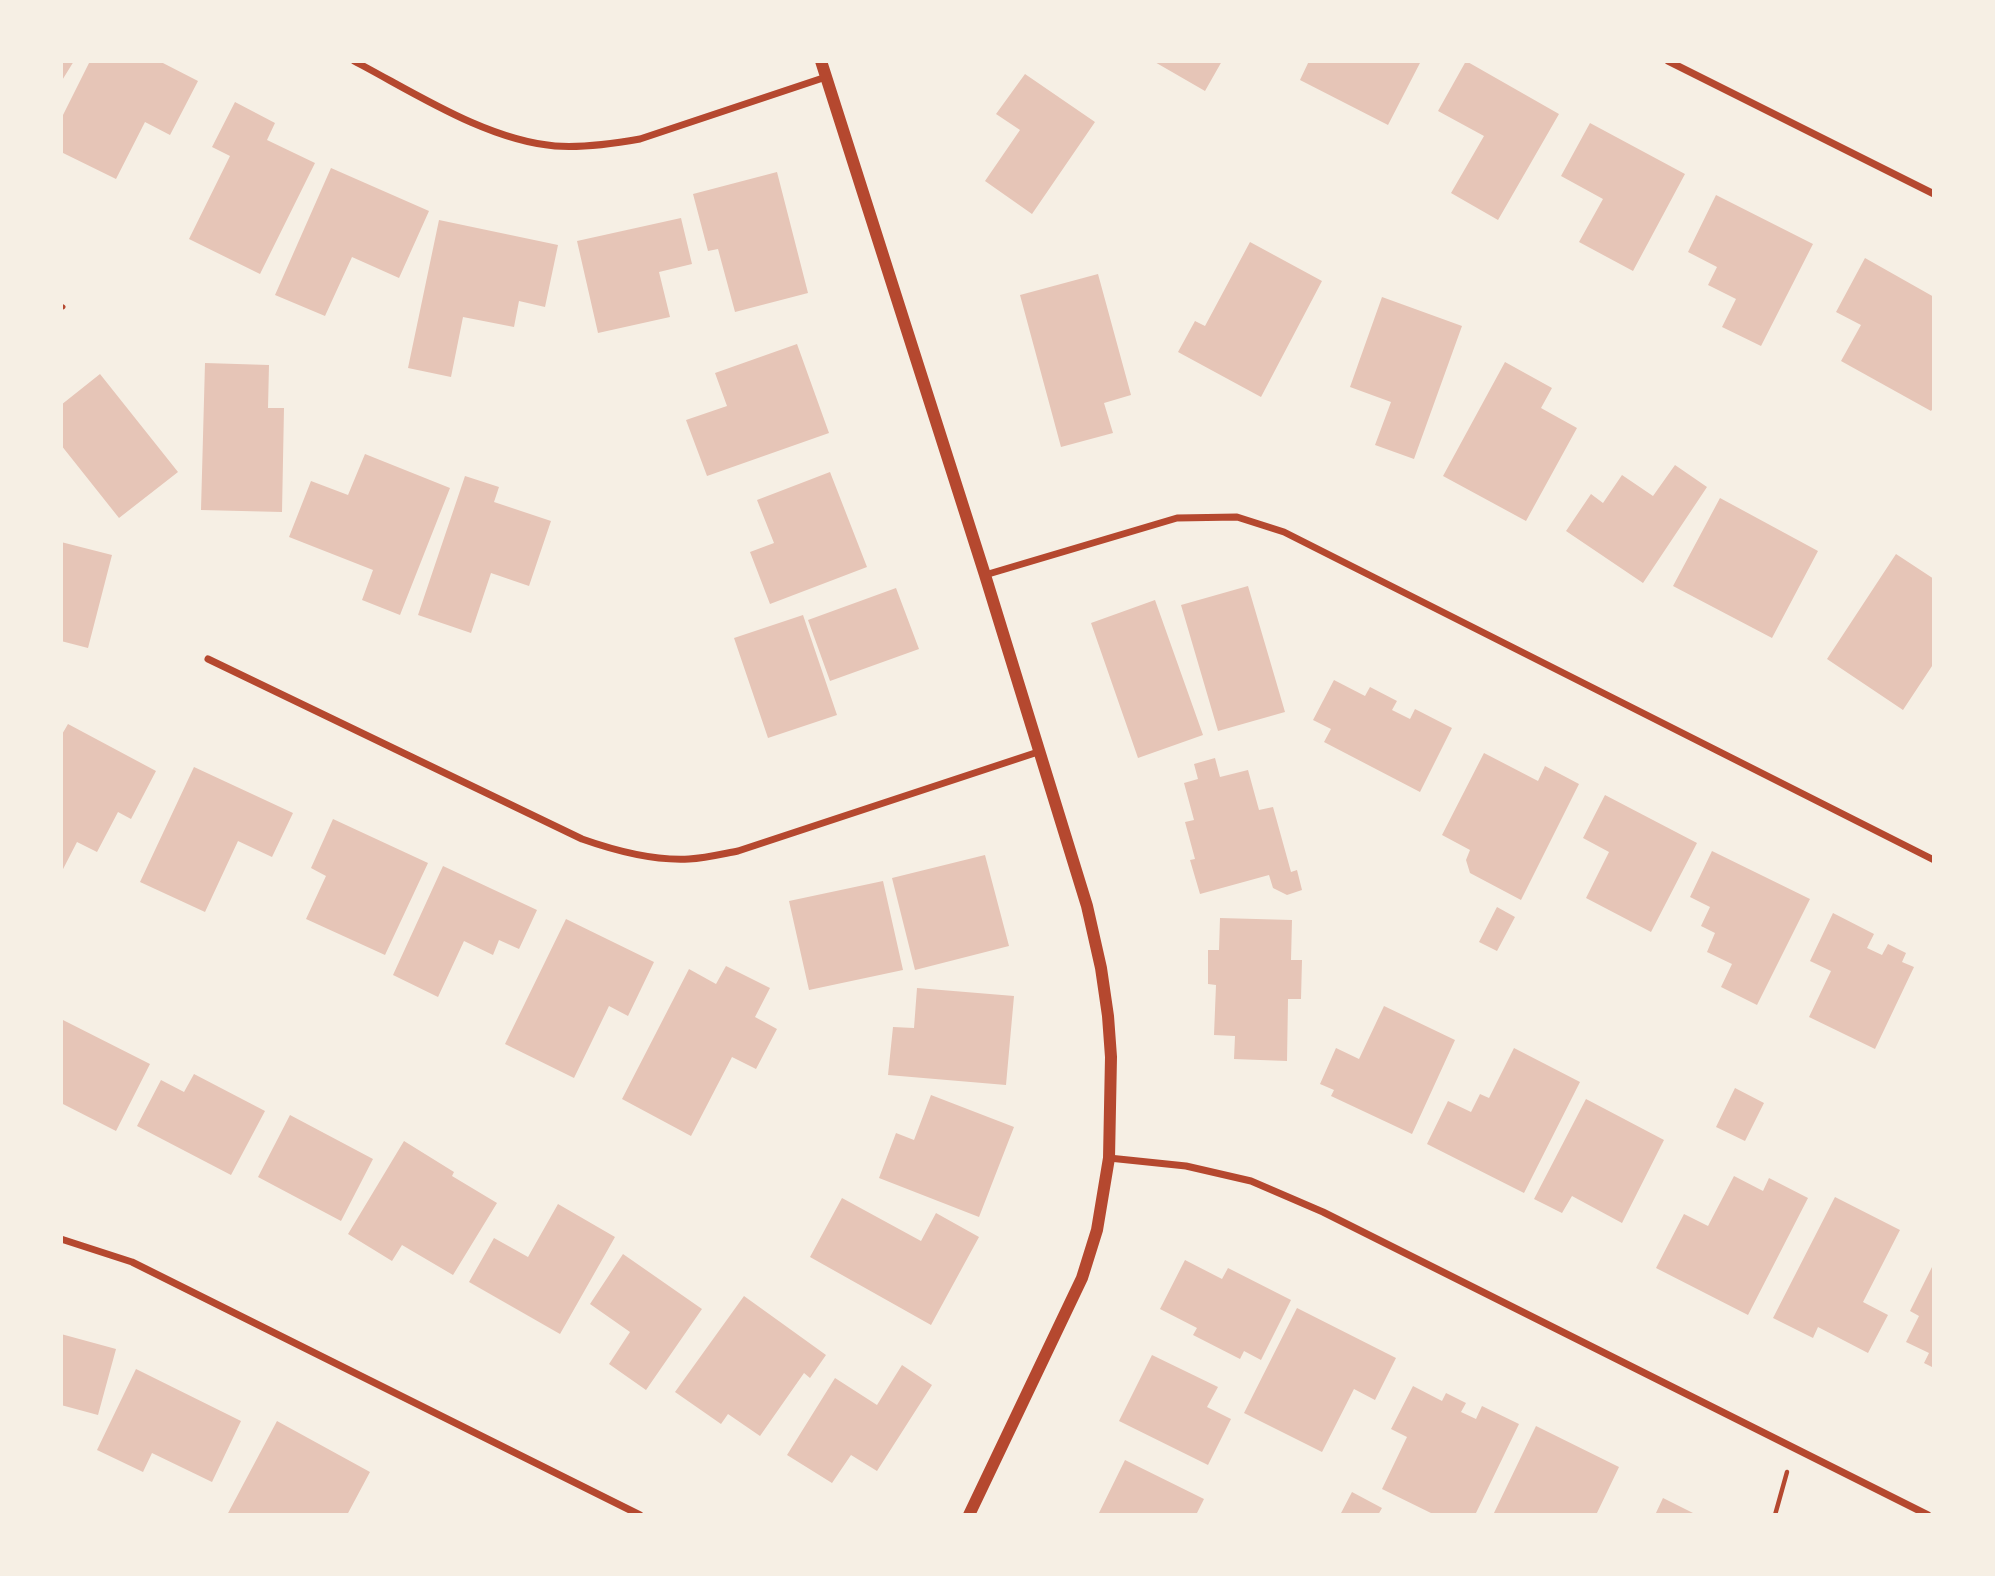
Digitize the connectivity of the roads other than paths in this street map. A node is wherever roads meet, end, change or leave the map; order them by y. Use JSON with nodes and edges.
{"nodes":[{"id":1,"x":354,"y":61,"type":"edge"},
{"id":2,"x":821,"y":61,"type":"edge"},
{"id":3,"x":1668,"y":61,"type":"edge"},
{"id":4,"x":826,"y":77,"type":"junction"},
{"id":5,"x":1934,"y":194,"type":"edge"},
{"id":6,"x":985,"y":575,"type":"junction"},
{"id":7,"x":208,"y":659,"type":"dead end"},
{"id":8,"x":1038,"y":752,"type":"junction"},
{"id":9,"x":1934,"y":860,"type":"edge"},
{"id":10,"x":1109,"y":1158,"type":"junction"},
{"id":11,"x":61,"y":1239,"type":"edge"},
{"id":12,"x":640,"y":1515,"type":"edge"},
{"id":13,"x":969,"y":1515,"type":"edge"},
{"id":14,"x":1928,"y":1515,"type":"edge"}],
"edges":[{"from":1,"to":4,"type":"street"},
{"from":2,"to":4,"type":"street"},
{"from":3,"to":5,"type":"street"},
{"from":4,"to":6,"type":"street"},
{"from":6,"to":8,"type":"street"},
{"from":6,"to":9,"type":"street"},
{"from":7,"to":8,"type":"street"},
{"from":8,"to":10,"type":"street"},
{"from":10,"to":13,"type":"street"},
{"from":10,"to":14,"type":"street"},
{"from":11,"to":12,"type":"street"}]}
